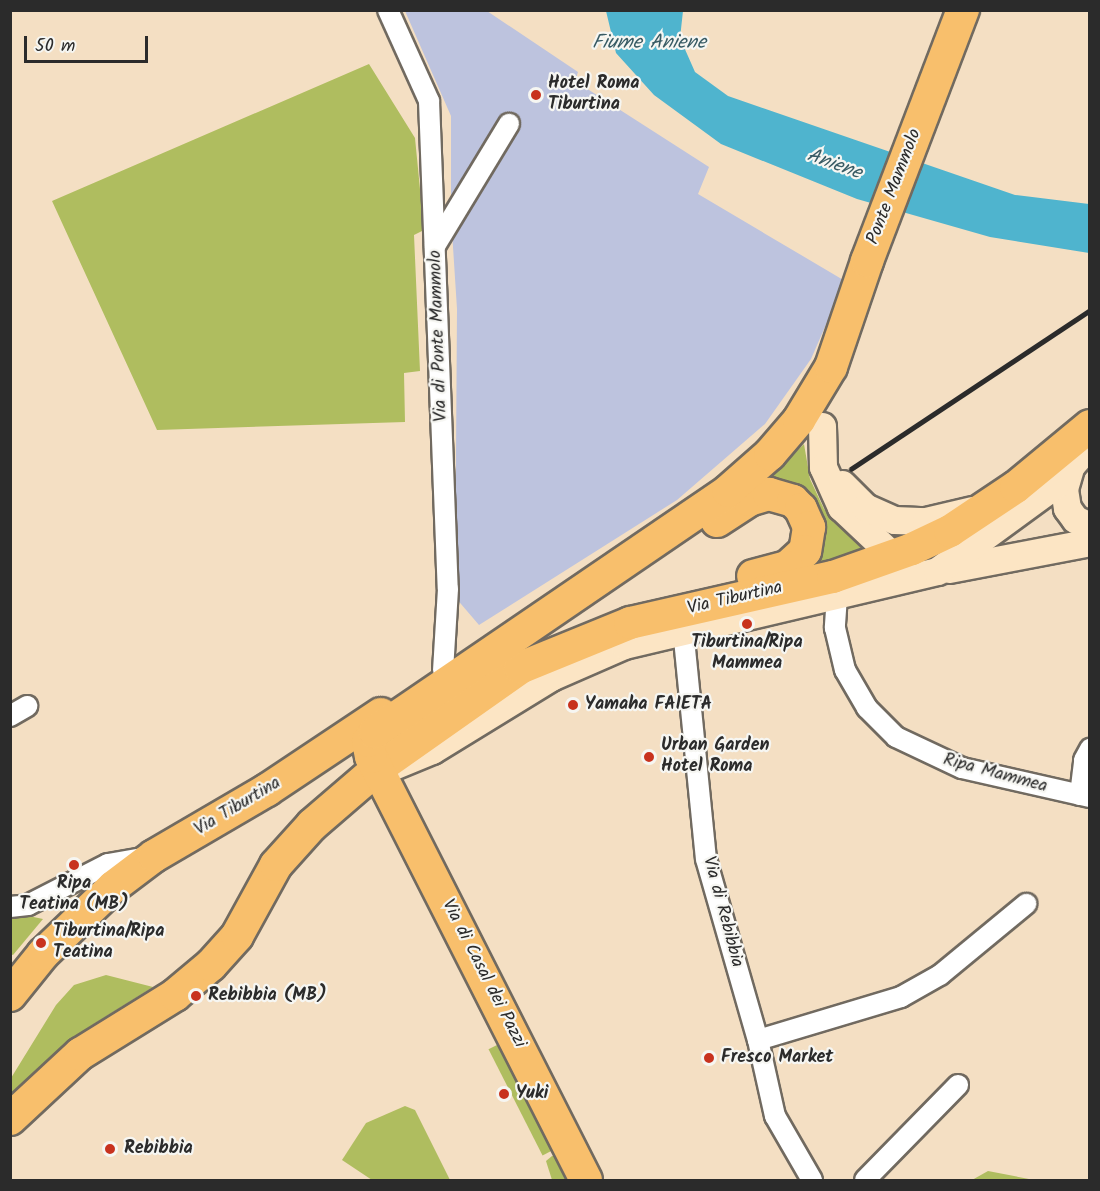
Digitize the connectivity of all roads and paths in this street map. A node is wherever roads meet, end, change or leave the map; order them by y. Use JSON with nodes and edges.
{"nodes":[{"id":1,"x":388,"y":10,"type":"edge"},
{"id":2,"x":963,"y":10,"type":"edge"},
{"id":3,"x":509,"y":124,"type":"dead end"},
{"id":4,"x":435,"y":246,"type":"junction"},
{"id":5,"x":867,"y":261,"type":"joint"},
{"id":6,"x":831,"y":367,"type":"junction"},
{"id":7,"x":822,"y":426,"type":"junction"},
{"id":8,"x":1089,"y":426,"type":"edge"},
{"id":9,"x":1089,"y":444,"type":"edge"},
{"id":10,"x":1070,"y":468,"type":"junction"},
{"id":11,"x":992,"y":503,"type":"junction"},
{"id":12,"x":1089,"y":526,"type":"edge"},
{"id":13,"x":1089,"y":542,"type":"edge"},
{"id":14,"x":893,"y":556,"type":"junction"},
{"id":15,"x":938,"y":571,"type":"junction"},
{"id":16,"x":837,"y":596,"type":"junction"},
{"id":17,"x":553,"y":608,"type":"junction"},
{"id":18,"x":630,"y":623,"type":"junction"},
{"id":19,"x":683,"y":629,"type":"junction"},
{"id":20,"x":491,"y":652,"type":"junction"},
{"id":21,"x":442,"y":670,"type":"junction"},
{"id":22,"x":1089,"y":749,"type":"edge"},
{"id":23,"x":377,"y":769,"type":"junction"},
{"id":24,"x":1085,"y":796,"type":"edge"},
{"id":25,"x":154,"y":856,"type":"junction"},
{"id":26,"x":1026,"y":904,"type":"dead end"},
{"id":27,"x":10,"y":907,"type":"edge"},
{"id":28,"x":10,"y":995,"type":"edge"},
{"id":29,"x":758,"y":1040,"type":"junction"},
{"id":30,"x":958,"y":1085,"type":"dead end"},
{"id":31,"x":10,"y":1119,"type":"edge"},
{"id":32,"x":586,"y":1180,"type":"edge"},
{"id":33,"x":813,"y":1180,"type":"edge"},
{"id":34,"x":864,"y":1180,"type":"edge"}],
"edges":[{"from":1,"to":4,"type":"street","name":"Via di Ponte Mammolo"},
{"from":2,"to":5,"type":"main road","name":"Ponte Mammolo"},
{"from":3,"to":4,"type":"street"},
{"from":4,"to":21,"type":"street","name":"Via di Ponte Mammolo"},
{"from":5,"to":6,"type":"main road","name":"Via Tiburtina"},
{"from":6,"to":7,"type":"street"},
{"from":6,"to":17,"type":"main road","name":"Via Tiburtina"},
{"from":7,"to":11,"type":"street"},
{"from":7,"to":14,"type":"street"},
{"from":8,"to":11,"type":"main road","name":"Via Tiburtina"},
{"from":9,"to":10,"type":"street","name":"Via Tiburtina"},
{"from":10,"to":12,"type":"street"},
{"from":10,"to":15,"type":"street","name":"Via Tiburtina"},
{"from":11,"to":14,"type":"main road","name":"Via Tiburtina"},
{"from":13,"to":15,"type":"street"},
{"from":14,"to":15,"type":"street"},
{"from":14,"to":18,"type":"main road","name":"Via Tiburtina"},
{"from":15,"to":16,"type":"street","name":"Via Tiburtina"},
{"from":16,"to":19,"type":"street","name":"Via Tiburtina"},
{"from":16,"to":24,"type":"street","name":"Ripa Mammea"},
{"from":17,"to":18,"type":"main road"},
{"from":17,"to":20,"type":"main road","name":"Via Tiburtina"},
{"from":18,"to":23,"type":"main road","name":"Via Tiburtina"},
{"from":19,"to":23,"type":"street","name":"Via Tiburtina"},
{"from":19,"to":29,"type":"street","name":"Via di Rebibbia"},
{"from":20,"to":21,"type":"main road","name":"Via Tiburtina"},
{"from":20,"to":23,"type":"main road","name":"Via Tiburtina"},
{"from":21,"to":25,"type":"main road","name":"Via Tiburtina"},
{"from":22,"to":24,"type":"street","name":"Ripa Mammea"},
{"from":23,"to":31,"type":"main road","name":"Via Tiburtina"},
{"from":23,"to":32,"type":"main road","name":"Via di Casal dei Pazzi"},
{"from":25,"to":27,"type":"street"},
{"from":25,"to":28,"type":"main road","name":"Via Tiburtina"},
{"from":26,"to":29,"type":"street"},
{"from":29,"to":33,"type":"street","name":"Via di Rebibbia"},
{"from":30,"to":34,"type":"street"}]}
